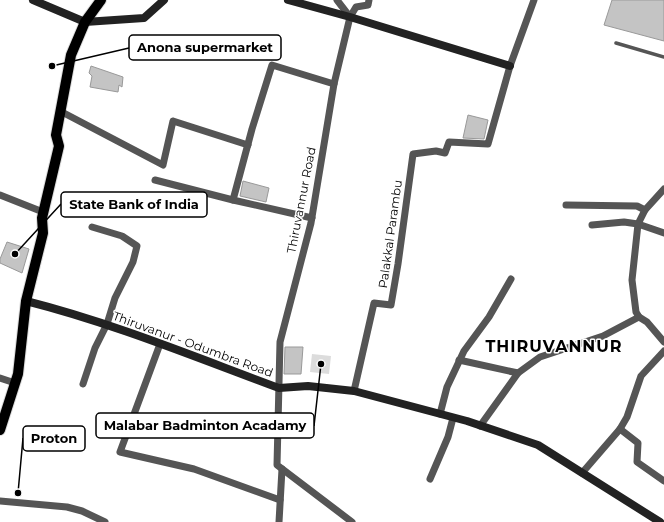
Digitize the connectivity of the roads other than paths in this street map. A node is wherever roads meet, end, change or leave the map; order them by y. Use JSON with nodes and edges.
{"nodes":[{"id":1,"x":33,"y":0,"type":"edge"},
{"id":2,"x":101,"y":0,"type":"edge"},
{"id":3,"x":164,"y":0,"type":"edge"},
{"id":4,"x":288,"y":0,"type":"edge"},
{"id":5,"x":337,"y":0,"type":"edge"},
{"id":6,"x":369,"y":0,"type":"edge"},
{"id":7,"x":534,"y":0,"type":"edge"},
{"id":8,"x":350,"y":17,"type":"junction"},
{"id":9,"x":85,"y":22,"type":"junction"},
{"id":10,"x":616,"y":43,"type":"dead end"},
{"id":11,"x":664,"y":57,"type":"edge"},
{"id":12,"x":510,"y":66,"type":"junction"},
{"id":13,"x":334,"y":84,"type":"junction"},
{"id":14,"x":60,"y":111,"type":"junction"},
{"id":15,"x":248,"y":145,"type":"junction"},
{"id":16,"x":155,"y":180,"type":"dead end"},
{"id":17,"x":664,"y":189,"type":"edge"},
{"id":18,"x":0,"y":195,"type":"edge"},
{"id":19,"x":233,"y":200,"type":"junction"},
{"id":20,"x":566,"y":204,"type":"dead end"},
{"id":21,"x":645,"y":210,"type":"junction"},
{"id":22,"x":43,"y":212,"type":"junction"},
{"id":23,"x":312,"y":218,"type":"junction"},
{"id":24,"x":638,"y":224,"type":"junction"},
{"id":25,"x":592,"y":225,"type":"dead end"},
{"id":26,"x":92,"y":227,"type":"dead end"},
{"id":27,"x":664,"y":233,"type":"edge"},
{"id":28,"x":511,"y":279,"type":"dead end"},
{"id":29,"x":26,"y":301,"type":"junction"},
{"id":30,"x":639,"y":317,"type":"junction"},
{"id":31,"x":107,"y":324,"type":"junction"},
{"id":32,"x":664,"y":342,"type":"edge"},
{"id":33,"x":160,"y":344,"type":"junction"},
{"id":34,"x":664,"y":351,"type":"edge"},
{"id":35,"x":459,"y":360,"type":"junction"},
{"id":36,"x":518,"y":373,"type":"junction"},
{"id":37,"x":0,"y":378,"type":"edge"},
{"id":38,"x":15,"y":383,"type":"junction"},
{"id":39,"x":83,"y":384,"type":"dead end"},
{"id":40,"x":279,"y":388,"type":"junction"},
{"id":41,"x":354,"y":391,"type":"junction"},
{"id":42,"x":440,"y":414,"type":"junction"},
{"id":43,"x":453,"y":418,"type":"junction"},
{"id":44,"x":1,"y":424,"type":"edge"},
{"id":45,"x":480,"y":426,"type":"junction"},
{"id":46,"x":620,"y":429,"type":"junction"},
{"id":47,"x":282,"y":469,"type":"junction"},
{"id":48,"x":582,"y":473,"type":"junction"},
{"id":49,"x":430,"y":479,"type":"dead end"},
{"id":50,"x":664,"y":481,"type":"edge"},
{"id":51,"x":280,"y":500,"type":"junction"},
{"id":52,"x":0,"y":501,"type":"edge"},
{"id":53,"x":105,"y":522,"type":"edge"},
{"id":54,"x":279,"y":522,"type":"edge"},
{"id":55,"x":352,"y":522,"type":"edge"},
{"id":56,"x":660,"y":522,"type":"edge"}],
"edges":[{"from":1,"to":9,"type":"main road"},
{"from":2,"to":9,"type":"main road"},
{"from":3,"to":9,"type":"main road"},
{"from":4,"to":8,"type":"main road"},
{"from":5,"to":8,"type":"street"},
{"from":6,"to":8,"type":"street"},
{"from":7,"to":12,"type":"street"},
{"from":8,"to":12,"type":"main road"},
{"from":8,"to":13,"type":"street","name":"Thiruvannur Road"},
{"from":9,"to":14,"type":"main road"},
{"from":10,"to":11,"type":"lane"},
{"from":12,"to":41,"type":"street","name":"Palakkal Parambu"},
{"from":13,"to":15,"type":"street"},
{"from":13,"to":23,"type":"street","name":"Thiruvannur Road"},
{"from":14,"to":15,"type":"street"},
{"from":14,"to":22,"type":"main road"},
{"from":15,"to":19,"type":"street"},
{"from":16,"to":19,"type":"street"},
{"from":17,"to":21,"type":"street"},
{"from":18,"to":22,"type":"street"},
{"from":19,"to":23,"type":"street"},
{"from":20,"to":21,"type":"street"},
{"from":21,"to":24,"type":"street"},
{"from":22,"to":29,"type":"main road"},
{"from":23,"to":40,"type":"street","name":"Thiruvannur Road"},
{"from":24,"to":25,"type":"street"},
{"from":24,"to":27,"type":"street"},
{"from":24,"to":30,"type":"street"},
{"from":26,"to":31,"type":"street"},
{"from":28,"to":35,"type":"street"},
{"from":29,"to":31,"type":"main road","name":"Thiruvanur - Odumbra Road"},
{"from":29,"to":38,"type":"main road"},
{"from":30,"to":32,"type":"street"},
{"from":30,"to":36,"type":"street"},
{"from":31,"to":33,"type":"main road","name":"Thiruvanur - Odumbra Road"},
{"from":31,"to":39,"type":"street"},
{"from":33,"to":40,"type":"main road","name":"Thiruvanur - Odumbra Road"},
{"from":33,"to":51,"type":"street"},
{"from":34,"to":46,"type":"street"},
{"from":35,"to":36,"type":"street"},
{"from":35,"to":42,"type":"street"},
{"from":36,"to":45,"type":"street"},
{"from":37,"to":38,"type":"street"},
{"from":38,"to":44,"type":"main road"},
{"from":40,"to":41,"type":"main road","name":"Thiruvanur - Odumbra Road"},
{"from":40,"to":47,"type":"street","name":"Thiruvannur Road"},
{"from":41,"to":42,"type":"main road","name":"Thiruvanur - Odumbra Road"},
{"from":42,"to":43,"type":"main road","name":"Thiruvanur - Odumbra Road"},
{"from":43,"to":45,"type":"main road","name":"Thiruvanur - Odumbra Road"},
{"from":43,"to":49,"type":"street"},
{"from":45,"to":48,"type":"main road","name":"Thiruvanur - Odumbra Road"},
{"from":46,"to":48,"type":"street"},
{"from":46,"to":50,"type":"street"},
{"from":47,"to":51,"type":"street"},
{"from":47,"to":55,"type":"street"},
{"from":48,"to":56,"type":"main road","name":"Thiruvanur - Odumbra Road"},
{"from":51,"to":54,"type":"street"},
{"from":52,"to":53,"type":"street"}]}
